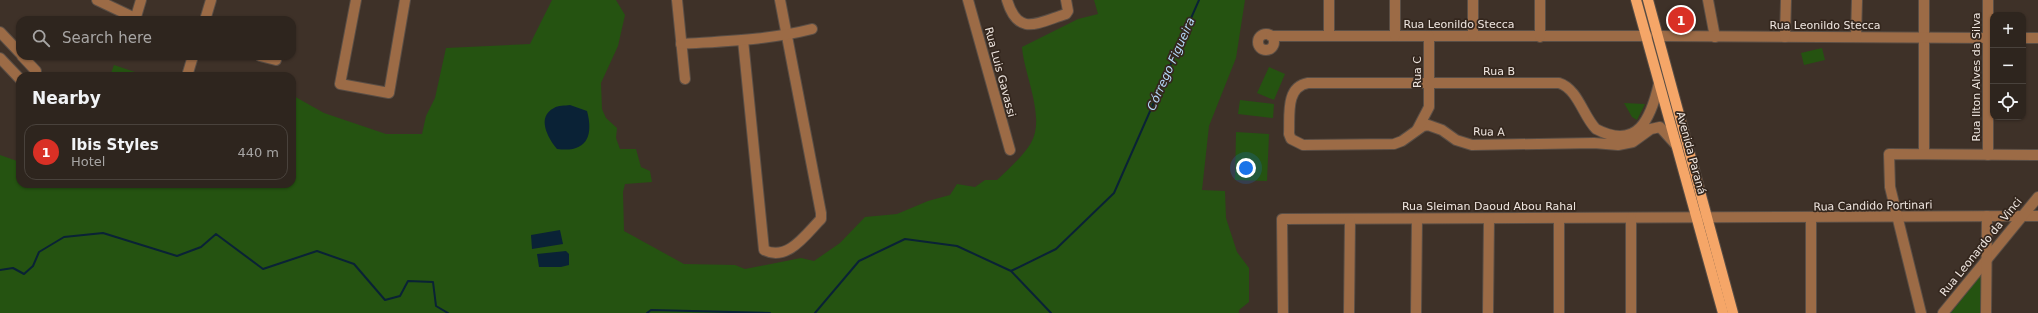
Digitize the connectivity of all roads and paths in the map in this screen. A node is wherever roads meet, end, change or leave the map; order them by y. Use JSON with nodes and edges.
{"nodes":[{"id":1,"x":97,"y":0,"type":"edge"},
{"id":2,"x":141,"y":0,"type":"edge"},
{"id":3,"x":211,"y":0,"type":"edge"},
{"id":4,"x":356,"y":0,"type":"edge"},
{"id":5,"x":406,"y":0,"type":"edge"},
{"id":6,"x":676,"y":0,"type":"edge"},
{"id":7,"x":780,"y":0,"type":"edge"},
{"id":8,"x":968,"y":0,"type":"edge"},
{"id":9,"x":1007,"y":0,"type":"edge"},
{"id":10,"x":1066,"y":0,"type":"edge"},
{"id":11,"x":1329,"y":0,"type":"edge"},
{"id":12,"x":1395,"y":0,"type":"edge"},
{"id":13,"x":1473,"y":0,"type":"edge"},
{"id":14,"x":1540,"y":0,"type":"edge"},
{"id":15,"x":1636,"y":0,"type":"edge"},
{"id":16,"x":1648,"y":0,"type":"edge"},
{"id":17,"x":1708,"y":0,"type":"edge"},
{"id":18,"x":1786,"y":0,"type":"edge"},
{"id":19,"x":1857,"y":0,"type":"edge"},
{"id":20,"x":1924,"y":0,"type":"edge"},
{"id":21,"x":1988,"y":0,"type":"edge"},
{"id":22,"x":129,"y":16,"type":"edge"},
{"id":23,"x":136,"y":16,"type":"edge"},
{"id":24,"x":206,"y":16,"type":"edge"},
{"id":25,"x":1990,"y":25,"type":"edge"},
{"id":26,"x":812,"y":29,"type":"dead end"},
{"id":27,"x":0,"y":32,"type":"edge"},
{"id":28,"x":787,"y":35,"type":"junction"},
{"id":29,"x":1329,"y":35,"type":"junction"},
{"id":30,"x":1395,"y":36,"type":"junction"},
{"id":31,"x":1429,"y":36,"type":"junction"},
{"id":32,"x":1472,"y":36,"type":"junction"},
{"id":33,"x":1647,"y":36,"type":"junction"},
{"id":34,"x":1658,"y":36,"type":"junction"},
{"id":35,"x":1540,"y":37,"type":"junction"},
{"id":36,"x":1715,"y":37,"type":"junction"},
{"id":37,"x":1786,"y":37,"type":"junction"},
{"id":38,"x":1856,"y":37,"type":"junction"},
{"id":39,"x":1924,"y":37,"type":"junction"},
{"id":40,"x":1990,"y":38,"type":"edge"},
{"id":41,"x":2026,"y":38,"type":"edge"},
{"id":42,"x":2038,"y":38,"type":"edge"},
{"id":43,"x":1272,"y":39,"type":"dead end"},
{"id":44,"x":743,"y":40,"type":"junction"},
{"id":45,"x":681,"y":44,"type":"junction"},
{"id":46,"x":1991,"y":48,"type":"edge"},
{"id":47,"x":16,"y":50,"type":"edge"},
{"id":48,"x":0,"y":58,"type":"edge"},
{"id":49,"x":26,"y":60,"type":"edge"},
{"id":50,"x":192,"y":60,"type":"edge"},
{"id":51,"x":36,"y":71,"type":"dead end"},
{"id":52,"x":188,"y":72,"type":"edge"},
{"id":53,"x":16,"y":75,"type":"edge"},
{"id":54,"x":685,"y":79,"type":"dead end"},
{"id":55,"x":1659,"y":83,"type":"junction"},
{"id":56,"x":1430,"y":84,"type":"junction"},
{"id":57,"x":1429,"y":107,"type":"junction"},
{"id":58,"x":1648,"y":126,"type":"junction"},
{"id":59,"x":1417,"y":130,"type":"junction"},
{"id":60,"x":1442,"y":130,"type":"junction"},
{"id":61,"x":1601,"y":132,"type":"junction"},
{"id":62,"x":1594,"y":143,"type":"junction"},
{"id":63,"x":1676,"y":146,"type":"junction"},
{"id":64,"x":1010,"y":150,"type":"dead end"},
{"id":65,"x":1924,"y":154,"type":"junction"},
{"id":66,"x":1988,"y":155,"type":"junction"},
{"id":67,"x":2038,"y":155,"type":"edge"},
{"id":68,"x":2038,"y":197,"type":"edge"},
{"id":69,"x":1987,"y":216,"type":"junction"},
{"id":70,"x":2022,"y":216,"type":"junction"},
{"id":71,"x":2038,"y":216,"type":"edge"},
{"id":72,"x":1559,"y":218,"type":"junction"},
{"id":73,"x":1632,"y":218,"type":"junction"},
{"id":74,"x":1707,"y":218,"type":"junction"},
{"id":75,"x":1898,"y":218,"type":"junction"},
{"id":76,"x":1417,"y":219,"type":"junction"},
{"id":77,"x":1489,"y":219,"type":"junction"},
{"id":78,"x":1697,"y":219,"type":"junction"},
{"id":79,"x":1811,"y":219,"type":"junction"},
{"id":80,"x":1350,"y":220,"type":"junction"},
{"id":81,"x":1987,"y":260,"type":"junction"},
{"id":82,"x":1283,"y":313,"type":"edge"},
{"id":83,"x":1349,"y":313,"type":"edge"},
{"id":84,"x":1416,"y":313,"type":"edge"},
{"id":85,"x":1488,"y":313,"type":"edge"},
{"id":86,"x":1559,"y":313,"type":"edge"},
{"id":87,"x":1631,"y":313,"type":"edge"},
{"id":88,"x":1723,"y":313,"type":"edge"},
{"id":89,"x":1733,"y":313,"type":"edge"},
{"id":90,"x":1811,"y":313,"type":"edge"},
{"id":91,"x":1921,"y":313,"type":"edge"},
{"id":92,"x":1943,"y":313,"type":"edge"},
{"id":93,"x":1986,"y":313,"type":"edge"}],
"edges":[{"from":1,"to":22,"type":"street"},
{"from":2,"to":23,"type":"street"},
{"from":3,"to":24,"type":"street"},
{"from":4,"to":5,"type":"street"},
{"from":6,"to":45,"type":"street"},
{"from":7,"to":28,"type":"street"},
{"from":8,"to":64,"type":"street","name":"Rua Luis Gavassi"},
{"from":9,"to":10,"type":"street"},
{"from":11,"to":29,"type":"street"},
{"from":12,"to":30,"type":"street"},
{"from":13,"to":32,"type":"street"},
{"from":14,"to":35,"type":"street"},
{"from":15,"to":33,"type":"main road","name":"Avenida Paraná"},
{"from":16,"to":34,"type":"main road","name":"Avenida Paraná"},
{"from":17,"to":36,"type":"street"},
{"from":18,"to":37,"type":"street"},
{"from":19,"to":38,"type":"street"},
{"from":20,"to":39,"type":"street"},
{"from":21,"to":25,"type":"street","name":"Rua Ilton Alves da Silva"},
{"from":26,"to":28,"type":"street"},
{"from":27,"to":47,"type":"street"},
{"from":28,"to":44,"type":"street"},
{"from":28,"to":44,"type":"street"},
{"from":29,"to":30,"type":"street","name":"Rua Leonildo Stecca"},
{"from":29,"to":43,"type":"street","name":"Rua Leonildo Stecca"},
{"from":30,"to":31,"type":"street","name":"Rua Leonildo Stecca"},
{"from":31,"to":32,"type":"street","name":"Rua Leonildo Stecca"},
{"from":31,"to":56,"type":"street","name":"Rua C"},
{"from":32,"to":35,"type":"street","name":"Rua Leonildo Stecca"},
{"from":33,"to":34,"type":"main road"},
{"from":33,"to":35,"type":"street","name":"Rua Leonildo Stecca"},
{"from":33,"to":55,"type":"main road","name":"Avenida Paraná"},
{"from":34,"to":36,"type":"street","name":"Rua Leonildo Stecca"},
{"from":34,"to":74,"type":"main road","name":"Avenida Paraná"},
{"from":36,"to":37,"type":"street","name":"Rua Leonildo Stecca"},
{"from":37,"to":38,"type":"street","name":"Rua Leonildo Stecca"},
{"from":38,"to":39,"type":"street","name":"Rua Leonildo Stecca"},
{"from":39,"to":40,"type":"street","name":"Rua Leonildo Stecca"},
{"from":39,"to":65,"type":"street"},
{"from":41,"to":42,"type":"street"},
{"from":44,"to":45,"type":"street"},
{"from":45,"to":54,"type":"street"},
{"from":46,"to":66,"type":"street","name":"Rua Ilton Alves da Silva"},
{"from":48,"to":53,"type":"street"},
{"from":49,"to":51,"type":"street"},
{"from":50,"to":52,"type":"street"},
{"from":55,"to":58,"type":"street"},
{"from":55,"to":63,"type":"main road","name":"Avenida Paraná"},
{"from":56,"to":57,"type":"street","name":"Rua C"},
{"from":56,"to":59,"type":"street","name":"Rua B"},
{"from":56,"to":61,"type":"street","name":"Rua B"},
{"from":57,"to":59,"type":"street","name":"Rua C"},
{"from":57,"to":60,"type":"street","name":"Rua C"},
{"from":58,"to":61,"type":"street"},
{"from":58,"to":62,"type":"street","name":"Rua A"},
{"from":58,"to":63,"type":"street"},
{"from":59,"to":60,"type":"street","name":"Rua A"},
{"from":60,"to":62,"type":"street","name":"Rua A"},
{"from":61,"to":62,"type":"street"},
{"from":63,"to":78,"type":"main road","name":"Avenida Paraná"},
{"from":65,"to":66,"type":"street"},
{"from":65,"to":75,"type":"street"},
{"from":66,"to":67,"type":"street"},
{"from":68,"to":70,"type":"street","name":"Rua Leonardo da Vinci"},
{"from":69,"to":70,"type":"street","name":"Rua Candido Portinari"},
{"from":69,"to":75,"type":"street","name":"Rua Candido Portinari"},
{"from":69,"to":81,"type":"street"},
{"from":70,"to":71,"type":"street","name":"Rua Candido Portinari"},
{"from":70,"to":81,"type":"street","name":"Rua Leonardo da Vinci"},
{"from":72,"to":73,"type":"street","name":"Rua Sleiman Daoud Abou Rahal"},
{"from":72,"to":77,"type":"street","name":"Rua Sleiman Daoud Abou Rahal"},
{"from":72,"to":86,"type":"street"},
{"from":73,"to":78,"type":"street","name":"Rua Sleiman Daoud Abou Rahal"},
{"from":73,"to":87,"type":"street"},
{"from":74,"to":78,"type":"street","name":"Rua Candido Portinari"},
{"from":74,"to":79,"type":"street","name":"Rua Candido Portinari"},
{"from":74,"to":89,"type":"main road","name":"Avenida Paraná"},
{"from":75,"to":79,"type":"street","name":"Rua Candido Portinari"},
{"from":75,"to":91,"type":"street"},
{"from":76,"to":77,"type":"street","name":"Rua Sleiman Daoud Abou Rahal"},
{"from":76,"to":80,"type":"street","name":"Rua Sleiman Daoud Abou Rahal"},
{"from":76,"to":84,"type":"street"},
{"from":77,"to":85,"type":"street"},
{"from":78,"to":88,"type":"main road","name":"Avenida Paraná"},
{"from":79,"to":90,"type":"street"},
{"from":80,"to":82,"type":"street","name":"Rua Sleiman Daoud Abou Rahal"},
{"from":80,"to":83,"type":"street"},
{"from":81,"to":92,"type":"street","name":"Rua Leonardo da Vinci"},
{"from":81,"to":93,"type":"street"}]}
